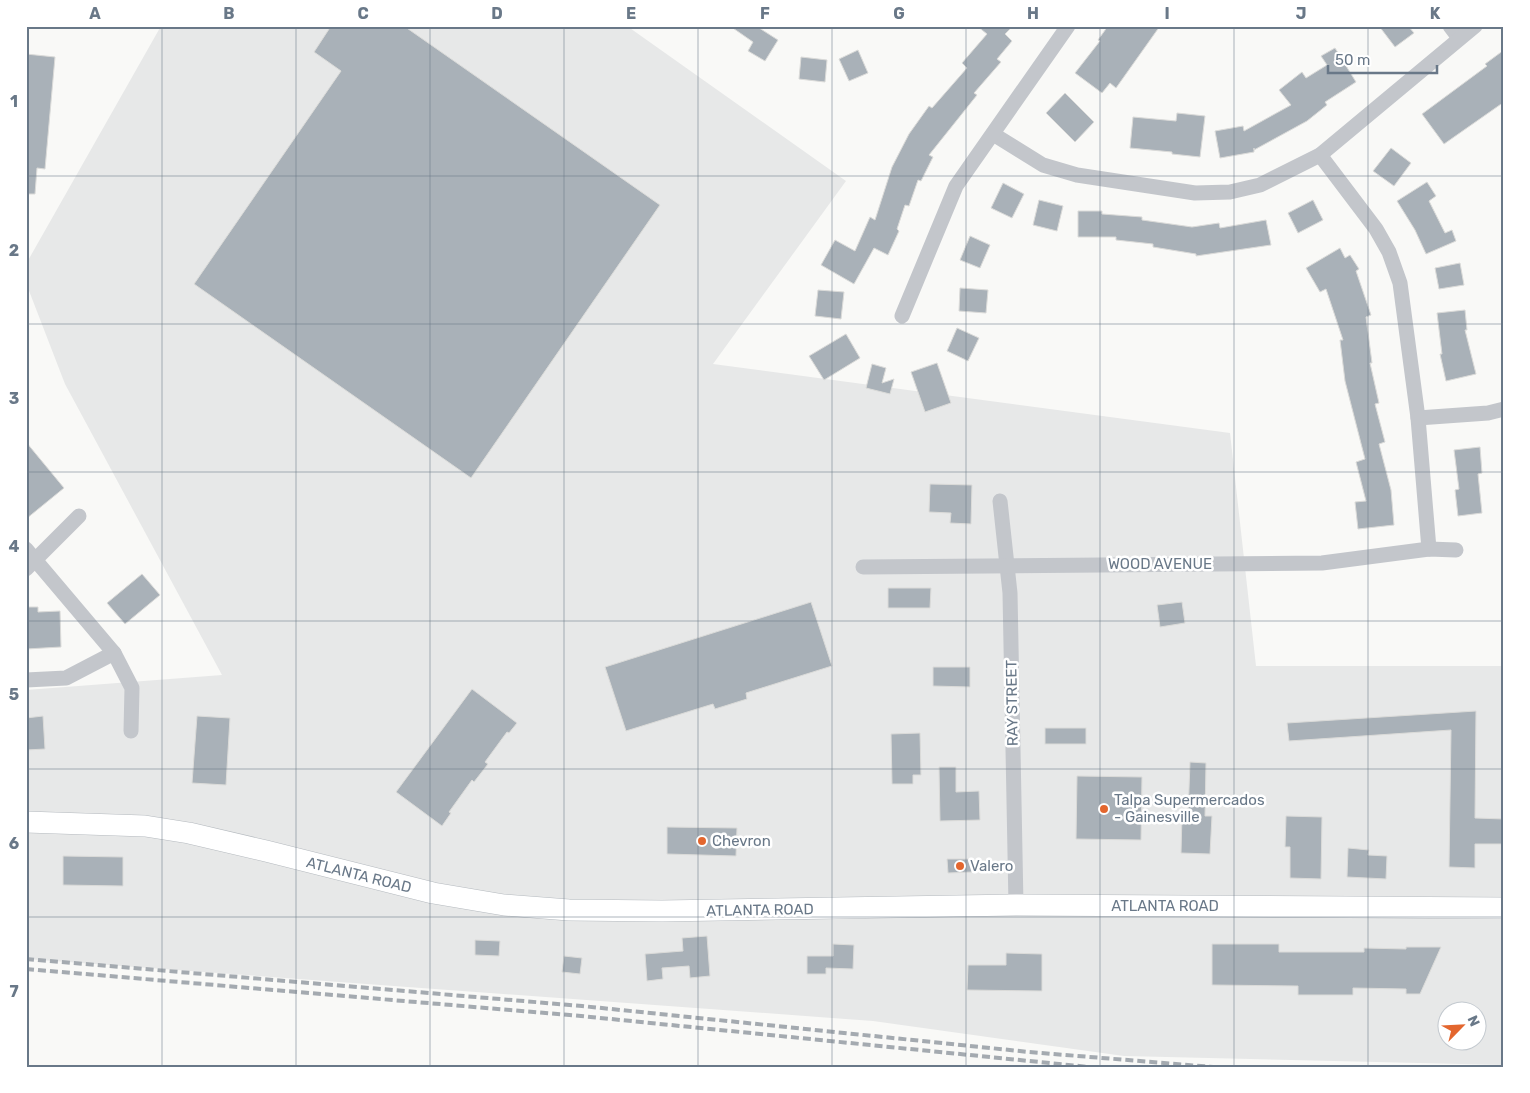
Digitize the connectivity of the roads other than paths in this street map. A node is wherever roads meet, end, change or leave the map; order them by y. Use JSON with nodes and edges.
{"nodes":[{"id":1,"x":1068,"y":26,"type":"edge"},
{"id":2,"x":1450,"y":26,"type":"edge"},
{"id":3,"x":1475,"y":26,"type":"edge"},
{"id":4,"x":1459,"y":38,"type":"junction"},
{"id":5,"x":993,"y":134,"type":"junction"},
{"id":6,"x":1320,"y":155,"type":"junction"},
{"id":7,"x":902,"y":316,"type":"dead end"},
{"id":8,"x":1504,"y":408,"type":"edge"},
{"id":9,"x":1418,"y":418,"type":"junction"},
{"id":10,"x":1000,"y":501,"type":"dead end"},
{"id":11,"x":79,"y":516,"type":"dead end"},
{"id":12,"x":1429,"y":549,"type":"junction"},
{"id":13,"x":1456,"y":550,"type":"dead end"},
{"id":14,"x":29,"y":559,"type":"edge"},
{"id":15,"x":1008,"y":564,"type":"junction"},
{"id":16,"x":863,"y":566,"type":"dead end"},
{"id":17,"x":114,"y":653,"type":"junction"},
{"id":18,"x":26,"y":680,"type":"edge"},
{"id":19,"x":130,"y":731,"type":"dead end"},
{"id":20,"x":26,"y":822,"type":"edge"},
{"id":21,"x":1016,"y":905,"type":"junction"},
{"id":22,"x":1504,"y":908,"type":"edge"}],
"edges":[{"from":1,"to":5,"type":"street"},
{"from":2,"to":4,"type":"street"},
{"from":3,"to":4,"type":"street"},
{"from":4,"to":6,"type":"street"},
{"from":5,"to":6,"type":"street"},
{"from":5,"to":7,"type":"street"},
{"from":6,"to":9,"type":"street"},
{"from":8,"to":9,"type":"street"},
{"from":9,"to":12,"type":"street"},
{"from":10,"to":15,"type":"street","name":"RAY STREET"},
{"from":11,"to":14,"type":"street"},
{"from":12,"to":13,"type":"street","name":"WOOD AVENUE"},
{"from":12,"to":15,"type":"street","name":"WOOD AVENUE"},
{"from":14,"to":17,"type":"street"},
{"from":15,"to":16,"type":"street","name":"WOOD AVENUE"},
{"from":15,"to":21,"type":"street","name":"RAY STREET"},
{"from":17,"to":18,"type":"street"},
{"from":17,"to":19,"type":"street"},
{"from":20,"to":21,"type":"main road","name":"ATLANTA ROAD"},
{"from":21,"to":22,"type":"main road","name":"ATLANTA ROAD"}]}
